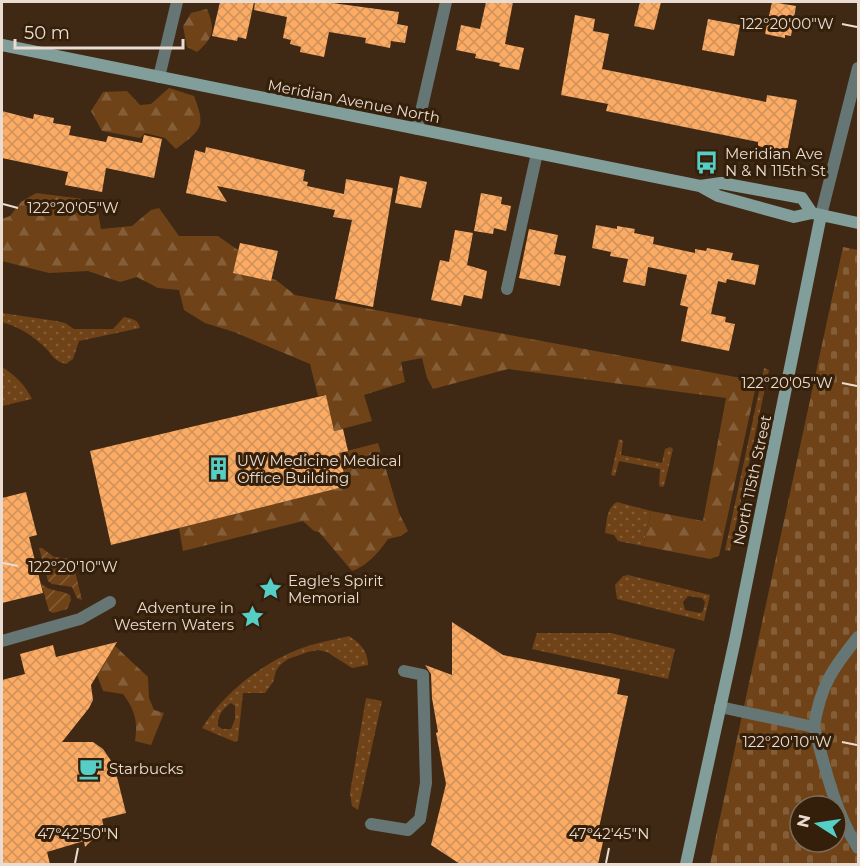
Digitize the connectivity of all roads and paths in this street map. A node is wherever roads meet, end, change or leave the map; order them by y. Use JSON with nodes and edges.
{"nodes":[{"id":1,"x":177,"y":2,"type":"edge"},
{"id":2,"x":446,"y":2,"type":"edge"},
{"id":3,"x":2,"y":45,"type":"edge"},
{"id":4,"x":858,"y":68,"type":"edge"},
{"id":5,"x":159,"y":77,"type":"junction"},
{"id":6,"x":417,"y":129,"type":"junction"},
{"id":7,"x":537,"y":153,"type":"junction"},
{"id":8,"x":700,"y":186,"type":"junction"},
{"id":9,"x":817,"y":214,"type":"junction"},
{"id":10,"x":858,"y":223,"type":"edge"},
{"id":11,"x":507,"y":289,"type":"dead end"},
{"id":12,"x":110,"y":602,"type":"dead end"},
{"id":13,"x":858,"y":637,"type":"edge"},
{"id":14,"x":2,"y":641,"type":"edge"},
{"id":15,"x":405,"y":671,"type":"dead end"},
{"id":16,"x":720,"y":707,"type":"junction"},
{"id":17,"x":814,"y":727,"type":"junction"},
{"id":18,"x":371,"y":824,"type":"dead end"},
{"id":19,"x":858,"y":848,"type":"edge"},
{"id":20,"x":686,"y":864,"type":"edge"}],
"edges":[{"from":1,"to":5,"type":"street"},
{"from":2,"to":6,"type":"street"},
{"from":3,"to":5,"type":"street","name":"Meridian Avenue North"},
{"from":4,"to":9,"type":"street","name":"North 115th Street"},
{"from":5,"to":6,"type":"street","name":"Meridian Avenue North"},
{"from":6,"to":7,"type":"street","name":"Meridian Avenue North"},
{"from":7,"to":8,"type":"street","name":"Meridian Avenue North"},
{"from":7,"to":11,"type":"street"},
{"from":8,"to":9,"type":"street","name":"Meridian Avenue North"},
{"from":8,"to":9,"type":"street","name":"Meridian Avenue North"},
{"from":9,"to":10,"type":"street","name":"Meridian Avenue North"},
{"from":9,"to":16,"type":"street","name":"North 115th Street"},
{"from":12,"to":14,"type":"street"},
{"from":13,"to":17,"type":"street"},
{"from":15,"to":18,"type":"street"},
{"from":16,"to":17,"type":"street"},
{"from":16,"to":20,"type":"street","name":"North 115th Street"},
{"from":17,"to":19,"type":"street"}]}
